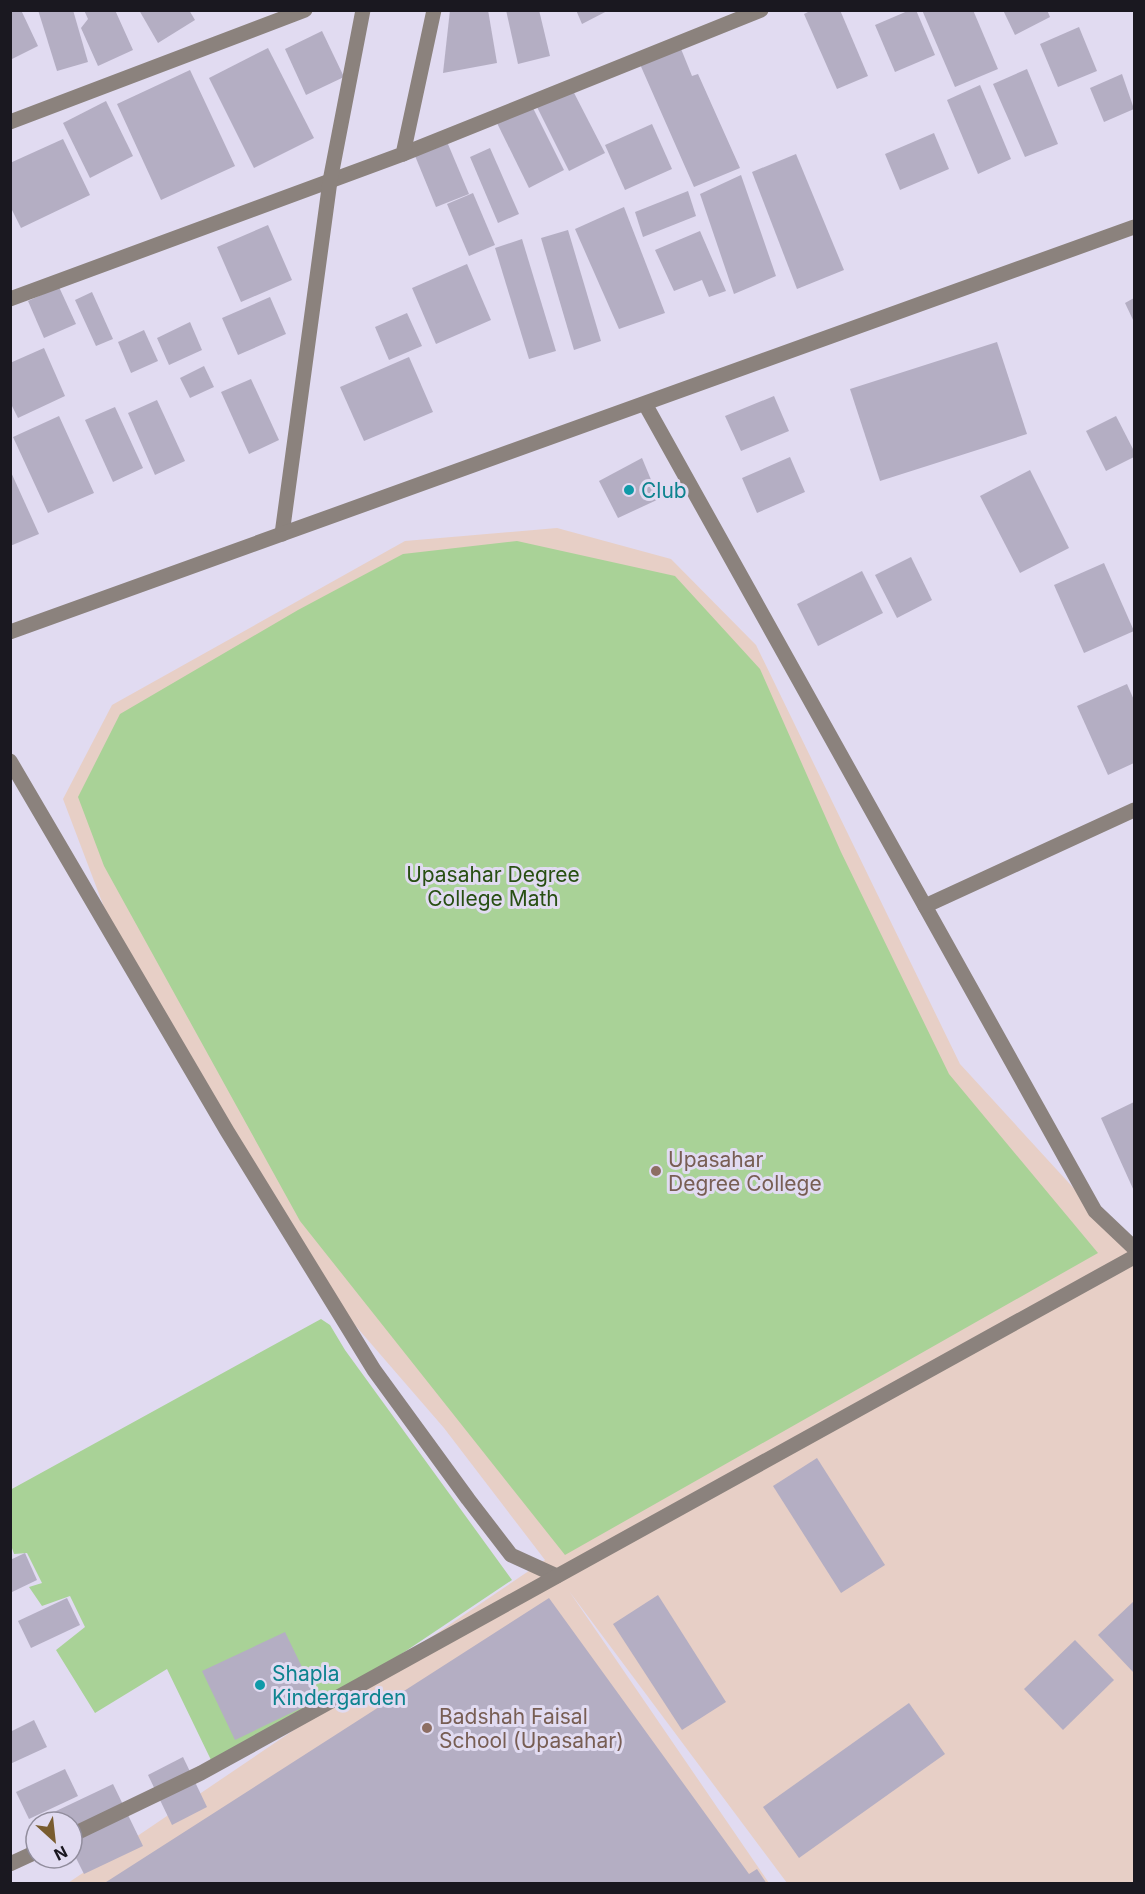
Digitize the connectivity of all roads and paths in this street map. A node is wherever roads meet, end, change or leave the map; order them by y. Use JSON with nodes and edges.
{"nodes":[{"id":1,"x":305,"y":10,"type":"edge"},
{"id":2,"x":363,"y":10,"type":"edge"},
{"id":3,"x":434,"y":10,"type":"edge"},
{"id":4,"x":761,"y":10,"type":"edge"},
{"id":5,"x":10,"y":122,"type":"edge"},
{"id":6,"x":403,"y":153,"type":"junction"},
{"id":7,"x":330,"y":181,"type":"junction"},
{"id":8,"x":1134,"y":227,"type":"edge"},
{"id":9,"x":10,"y":299,"type":"edge"},
{"id":10,"x":645,"y":404,"type":"junction"},
{"id":11,"x":282,"y":534,"type":"junction"},
{"id":12,"x":10,"y":632,"type":"edge"},
{"id":13,"x":10,"y":761,"type":"edge"},
{"id":14,"x":1134,"y":810,"type":"edge"},
{"id":15,"x":926,"y":906,"type":"junction"},
{"id":16,"x":1134,"y":1248,"type":"edge"},
{"id":17,"x":1134,"y":1257,"type":"edge"},
{"id":18,"x":557,"y":1576,"type":"junction"},
{"id":19,"x":84,"y":1829,"type":"edge"},
{"id":20,"x":24,"y":1858,"type":"edge"},
{"id":21,"x":10,"y":1864,"type":"edge"}],
"edges":[{"from":1,"to":5,"type":"street"},
{"from":2,"to":7,"type":"street"},
{"from":3,"to":6,"type":"street"},
{"from":4,"to":6,"type":"street"},
{"from":6,"to":7,"type":"street"},
{"from":7,"to":9,"type":"street"},
{"from":7,"to":11,"type":"street"},
{"from":8,"to":10,"type":"street"},
{"from":10,"to":11,"type":"street"},
{"from":10,"to":15,"type":"street"},
{"from":11,"to":12,"type":"street"},
{"from":13,"to":18,"type":"street"},
{"from":14,"to":15,"type":"street"},
{"from":15,"to":16,"type":"street"},
{"from":17,"to":18,"type":"street"},
{"from":18,"to":19,"type":"street"},
{"from":20,"to":21,"type":"street"}]}
